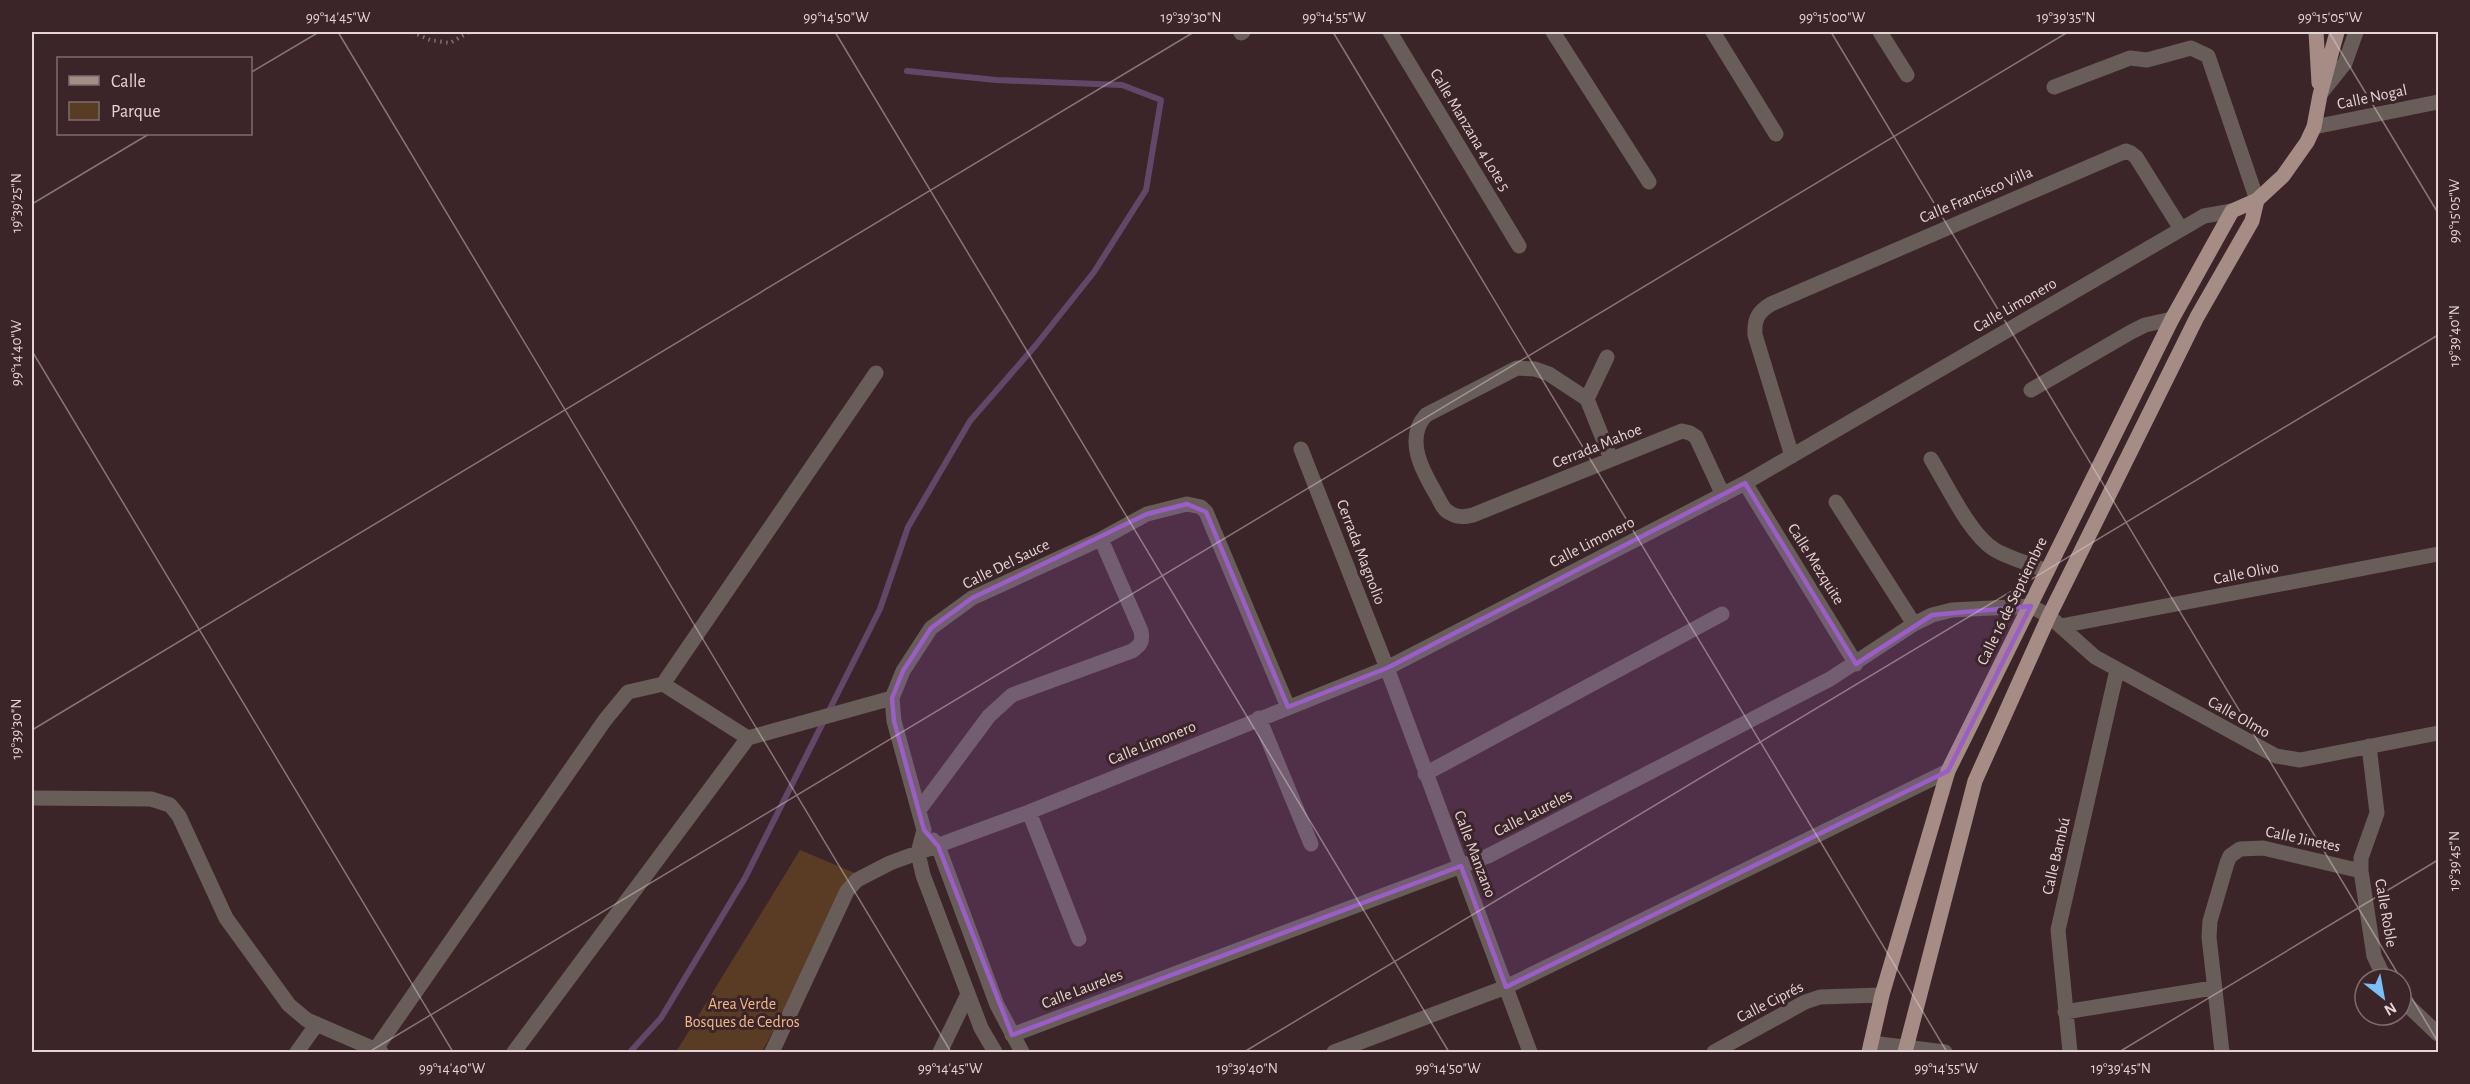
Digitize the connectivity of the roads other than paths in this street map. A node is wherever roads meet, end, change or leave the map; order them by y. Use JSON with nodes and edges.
{"nodes":[{"id":1,"x":1390,"y":32,"type":"edge"},
{"id":2,"x":1553,"y":32,"type":"edge"},
{"id":3,"x":1713,"y":32,"type":"edge"},
{"id":4,"x":1880,"y":32,"type":"edge"},
{"id":5,"x":2316,"y":32,"type":"edge"},
{"id":6,"x":2337,"y":32,"type":"edge"},
{"id":7,"x":2356,"y":32,"type":"edge"},
{"id":8,"x":1907,"y":75,"type":"dead end"},
{"id":9,"x":2054,"y":87,"type":"dead end"},
{"id":10,"x":2320,"y":95,"type":"junction"},
{"id":11,"x":2439,"y":102,"type":"edge"},
{"id":12,"x":2314,"y":127,"type":"junction"},
{"id":13,"x":1776,"y":134,"type":"dead end"},
{"id":14,"x":1649,"y":182,"type":"dead end"},
{"id":15,"x":2257,"y":200,"type":"junction"},
{"id":16,"x":2232,"y":211,"type":"junction"},
{"id":17,"x":2181,"y":229,"type":"junction"},
{"id":18,"x":1519,"y":246,"type":"dead end"},
{"id":19,"x":2172,"y":319,"type":"junction"},
{"id":20,"x":1607,"y":357,"type":"dead end"},
{"id":21,"x":876,"y":373,"type":"dead end"},
{"id":22,"x":2031,"y":390,"type":"dead end"},
{"id":23,"x":1587,"y":399,"type":"junction"},
{"id":24,"x":1301,"y":449,"type":"dead end"},
{"id":25,"x":1792,"y":456,"type":"junction"},
{"id":26,"x":1611,"y":459,"type":"junction"},
{"id":27,"x":1931,"y":459,"type":"dead end"},
{"id":28,"x":1745,"y":483,"type":"junction"},
{"id":29,"x":1723,"y":495,"type":"junction"},
{"id":30,"x":1836,"y":502,"type":"dead end"},
{"id":31,"x":1101,"y":539,"type":"junction"},
{"id":32,"x":2439,"y":554,"type":"edge"},
{"id":33,"x":2047,"y":571,"type":"junction"},
{"id":34,"x":2031,"y":606,"type":"junction"},
{"id":35,"x":1722,"y":614,"type":"dead end"},
{"id":36,"x":2055,"y":621,"type":"junction"},
{"id":37,"x":1914,"y":624,"type":"junction"},
{"id":38,"x":1856,"y":664,"type":"junction"},
{"id":39,"x":1387,"y":668,"type":"junction"},
{"id":40,"x":2117,"y":670,"type":"junction"},
{"id":41,"x":663,"y":684,"type":"junction"},
{"id":42,"x":892,"y":698,"type":"junction"},
{"id":43,"x":1288,"y":707,"type":"junction"},
{"id":44,"x":1259,"y":718,"type":"junction"},
{"id":45,"x":2439,"y":733,"type":"edge"},
{"id":46,"x":748,"y":738,"type":"junction"},
{"id":47,"x":2368,"y":746,"type":"junction"},
{"id":48,"x":1947,"y":771,"type":"junction"},
{"id":49,"x":1425,"y":774,"type":"junction"},
{"id":50,"x":32,"y":798,"type":"edge"},
{"id":51,"x":919,"y":810,"type":"junction"},
{"id":52,"x":1029,"y":812,"type":"junction"},
{"id":53,"x":924,"y":830,"type":"junction"},
{"id":54,"x":1311,"y":844,"type":"dead end"},
{"id":55,"x":938,"y":846,"type":"junction"},
{"id":56,"x":918,"y":853,"type":"junction"},
{"id":57,"x":1461,"y":866,"type":"junction"},
{"id":58,"x":2361,"y":871,"type":"junction"},
{"id":59,"x":1079,"y":939,"type":"dead end"},
{"id":60,"x":2379,"y":967,"type":"edge"},
{"id":61,"x":1506,"y":987,"type":"junction"},
{"id":62,"x":2213,"y":988,"type":"junction"},
{"id":63,"x":968,"y":994,"type":"junction"},
{"id":64,"x":1882,"y":995,"type":"junction"},
{"id":65,"x":2413,"y":1010,"type":"edge"},
{"id":66,"x":2065,"y":1012,"type":"junction"},
{"id":67,"x":317,"y":1024,"type":"junction"},
{"id":68,"x":2439,"y":1034,"type":"edge"},
{"id":69,"x":1012,"y":1035,"type":"junction"},
{"id":70,"x":1870,"y":1048,"type":"edge"},
{"id":71,"x":378,"y":1051,"type":"edge"},
{"id":72,"x":1906,"y":1051,"type":"edge"},
{"id":73,"x":297,"y":1053,"type":"edge"},
{"id":74,"x":514,"y":1053,"type":"edge"},
{"id":75,"x":772,"y":1053,"type":"edge"},
{"id":76,"x":940,"y":1053,"type":"edge"},
{"id":77,"x":995,"y":1053,"type":"edge"},
{"id":78,"x":1022,"y":1053,"type":"edge"},
{"id":79,"x":1334,"y":1053,"type":"edge"},
{"id":80,"x":1530,"y":1053,"type":"edge"},
{"id":81,"x":1714,"y":1053,"type":"edge"},
{"id":82,"x":1945,"y":1053,"type":"edge"},
{"id":83,"x":2070,"y":1053,"type":"edge"},
{"id":84,"x":2222,"y":1053,"type":"edge"}],
"edges":[{"from":1,"to":18,"type":"street","name":"Calle Manzana 4 Lote 5"},
{"from":2,"to":14,"type":"street"},
{"from":3,"to":13,"type":"street"},
{"from":4,"to":8,"type":"street"},
{"from":5,"to":10,"type":"main road"},
{"from":6,"to":10,"type":"main road"},
{"from":7,"to":10,"type":"street"},
{"from":9,"to":15,"type":"street"},
{"from":10,"to":12,"type":"main road"},
{"from":11,"to":12,"type":"street","name":"Calle Nogal"},
{"from":12,"to":15,"type":"main road"},
{"from":15,"to":16,"type":"main road"},
{"from":15,"to":36,"type":"main road"},
{"from":16,"to":17,"type":"street","name":"Calle Limonero"},
{"from":16,"to":19,"type":"main road","name":"Calle 16 de Septiembre"},
{"from":17,"to":25,"type":"street","name":"Calle Limonero"},
{"from":17,"to":25,"type":"street","name":"Calle Francisco Villa"},
{"from":19,"to":22,"type":"street"},
{"from":19,"to":33,"type":"main road","name":"Calle 16 de Septiembre"},
{"from":20,"to":23,"type":"street"},
{"from":21,"to":41,"type":"street"},
{"from":23,"to":26,"type":"street"},
{"from":23,"to":26,"type":"street","name":"Cerrada Mahoe"},
{"from":24,"to":39,"type":"street","name":"Cerrada Magnolio"},
{"from":25,"to":28,"type":"street","name":"Calle Limonero"},
{"from":26,"to":29,"type":"street","name":"Cerrada Mahoe"},
{"from":27,"to":33,"type":"street"},
{"from":28,"to":29,"type":"street","name":"Calle Limonero"},
{"from":28,"to":38,"type":"street","name":"Calle Mezquite"},
{"from":29,"to":39,"type":"street","name":"Calle Limonero"},
{"from":30,"to":37,"type":"street"},
{"from":31,"to":42,"type":"street","name":"Calle Del Sauce"},
{"from":31,"to":43,"type":"street","name":"Calle Del Sauce"},
{"from":31,"to":51,"type":"street"},
{"from":32,"to":36,"type":"street","name":"Calle Olivo"},
{"from":33,"to":34,"type":"main road","name":"Calle 16 de Septiembre"},
{"from":34,"to":36,"type":"street"},
{"from":34,"to":37,"type":"street","name":"Calle Laureles"},
{"from":34,"to":48,"type":"main road","name":"Calle 16 de Septiembre"},
{"from":35,"to":49,"type":"street"},
{"from":36,"to":40,"type":"street","name":"Calle Olmo"},
{"from":36,"to":72,"type":"main road"},
{"from":37,"to":38,"type":"street","name":"Calle Laureles"},
{"from":38,"to":57,"type":"street","name":"Calle Laureles"},
{"from":39,"to":43,"type":"street","name":"Calle Limonero"},
{"from":39,"to":49,"type":"street","name":"Calle Manzano"},
{"from":40,"to":47,"type":"street","name":"Calle Olmo"},
{"from":40,"to":66,"type":"street","name":"Calle Bambú"},
{"from":41,"to":46,"type":"street"},
{"from":41,"to":71,"type":"street"},
{"from":42,"to":46,"type":"street"},
{"from":42,"to":51,"type":"street","name":"Calle Del Sauce"},
{"from":43,"to":44,"type":"street","name":"Calle Limonero"},
{"from":44,"to":52,"type":"street","name":"Calle Limonero"},
{"from":44,"to":54,"type":"street"},
{"from":45,"to":47,"type":"street","name":"Calle Olmo"},
{"from":46,"to":74,"type":"street"},
{"from":47,"to":58,"type":"street","name":"Calle Roble"},
{"from":48,"to":61,"type":"street"},
{"from":48,"to":64,"type":"main road","name":"Calle 16 de Septiembre"},
{"from":49,"to":57,"type":"street","name":"Calle Manzano"},
{"from":50,"to":67,"type":"street"},
{"from":51,"to":53,"type":"street","name":"Calle Del Sauce"},
{"from":52,"to":55,"type":"street","name":"Calle Limonero"},
{"from":52,"to":59,"type":"street"},
{"from":53,"to":55,"type":"street","name":"Calle Del Sauce"},
{"from":53,"to":56,"type":"street","name":"Calle Del Sauce"},
{"from":55,"to":56,"type":"street","name":"Calle Limonero"},
{"from":55,"to":69,"type":"street","name":"Calle Del Sauce"},
{"from":56,"to":63,"type":"street","name":"Calle Del Sauce"},
{"from":56,"to":75,"type":"street","name":"Calle Limonero"},
{"from":57,"to":61,"type":"street","name":"Calle Manzano"},
{"from":57,"to":69,"type":"street","name":"Calle Laureles"},
{"from":58,"to":60,"type":"street","name":"Calle Roble"},
{"from":58,"to":62,"type":"street","name":"Calle Jinetes"},
{"from":61,"to":79,"type":"street"},
{"from":61,"to":80,"type":"street","name":"Calle Manzano"},
{"from":62,"to":66,"type":"street"},
{"from":62,"to":84,"type":"street","name":"Calle Jinetes"},
{"from":63,"to":76,"type":"street"},
{"from":63,"to":77,"type":"street","name":"Calle Del Sauce"},
{"from":64,"to":70,"type":"main road","name":"Calle 16 de Septiembre"},
{"from":64,"to":81,"type":"street","name":"Calle Ciprés"},
{"from":65,"to":68,"type":"street"},
{"from":66,"to":83,"type":"street","name":"Calle Bambú"},
{"from":67,"to":71,"type":"street"},
{"from":67,"to":73,"type":"street"},
{"from":69,"to":78,"type":"street","name":"Calle Del Sauce"},
{"from":70,"to":72,"type":"street"},
{"from":72,"to":82,"type":"street"}]}
